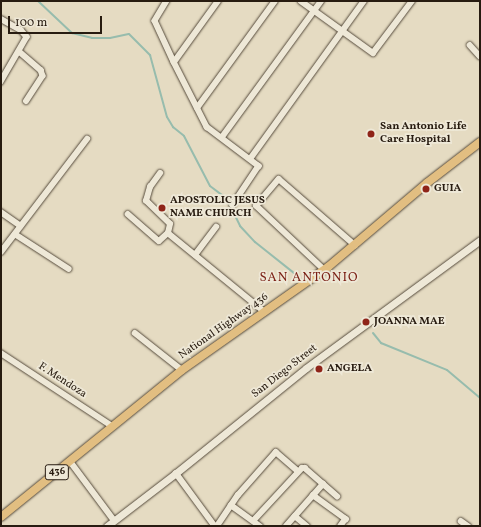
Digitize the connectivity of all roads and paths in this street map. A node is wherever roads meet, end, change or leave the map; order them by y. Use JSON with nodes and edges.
{"nodes":[{"id":1,"x":167,"y":1,"type":"edge"},
{"id":2,"x":218,"y":1,"type":"edge"},
{"id":3,"x":275,"y":1,"type":"edge"},
{"id":4,"x":301,"y":1,"type":"edge"},
{"id":5,"x":321,"y":1,"type":"edge"},
{"id":6,"x":364,"y":1,"type":"edge"},
{"id":7,"x":412,"y":1,"type":"edge"},
{"id":8,"x":314,"y":10,"type":"junction"},
{"id":9,"x":1,"y":19,"type":"edge"},
{"id":10,"x":342,"y":31,"type":"junction"},
{"id":11,"x":470,"y":44,"type":"dead end"},
{"id":12,"x":20,"y":52,"type":"junction"},
{"id":13,"x":480,"y":56,"type":"edge"},
{"id":14,"x":174,"y":62,"type":"junction"},
{"id":15,"x":1,"y":68,"type":"edge"},
{"id":16,"x":8,"y":72,"type":"junction"},
{"id":17,"x":1,"y":82,"type":"edge"},
{"id":18,"x":26,"y":101,"type":"dead end"},
{"id":19,"x":197,"y":108,"type":"junction"},
{"id":20,"x":222,"y":137,"type":"junction"},
{"id":21,"x":87,"y":139,"type":"dead end"},
{"id":22,"x":480,"y":142,"type":"edge"},
{"id":23,"x":250,"y":159,"type":"junction"},
{"id":24,"x":160,"y":173,"type":"dead end"},
{"id":25,"x":233,"y":205,"type":"dead end"},
{"id":26,"x":1,"y":212,"type":"edge"},
{"id":27,"x":128,"y":214,"type":"dead end"},
{"id":28,"x":21,"y":226,"type":"junction"},
{"id":29,"x":216,"y":227,"type":"dead end"},
{"id":30,"x":168,"y":233,"type":"junction"},
{"id":31,"x":15,"y":234,"type":"junction"},
{"id":32,"x":480,"y":240,"type":"edge"},
{"id":33,"x":355,"y":245,"type":"junction"},
{"id":34,"x":1,"y":252,"type":"edge"},
{"id":35,"x":195,"y":255,"type":"junction"},
{"id":36,"x":69,"y":269,"type":"dead end"},
{"id":37,"x":324,"y":270,"type":"junction"},
{"id":38,"x":265,"y":312,"type":"junction"},
{"id":39,"x":135,"y":333,"type":"dead end"},
{"id":40,"x":1,"y":353,"type":"edge"},
{"id":41,"x":182,"y":370,"type":"junction"},
{"id":42,"x":112,"y":426,"type":"junction"},
{"id":43,"x":70,"y":461,"type":"junction"},
{"id":44,"x":298,"y":471,"type":"junction"},
{"id":45,"x":176,"y":474,"type":"junction"},
{"id":46,"x":323,"y":484,"type":"junction"},
{"id":47,"x":313,"y":496,"type":"junction"},
{"id":48,"x":337,"y":496,"type":"dead end"},
{"id":49,"x":231,"y":505,"type":"junction"},
{"id":50,"x":295,"y":516,"type":"junction"},
{"id":51,"x":1,"y":517,"type":"edge"},
{"id":52,"x":114,"y":520,"type":"junction"},
{"id":53,"x":253,"y":521,"type":"junction"},
{"id":54,"x":461,"y":521,"type":"dead end"},
{"id":55,"x":107,"y":526,"type":"edge"},
{"id":56,"x":216,"y":526,"type":"edge"},
{"id":57,"x":260,"y":526,"type":"edge"},
{"id":58,"x":286,"y":526,"type":"edge"},
{"id":59,"x":307,"y":526,"type":"edge"},
{"id":60,"x":341,"y":526,"type":"edge"},
{"id":61,"x":468,"y":526,"type":"edge"}],
"edges":[{"from":1,"to":14,"type":"street"},
{"from":2,"to":14,"type":"street"},
{"from":3,"to":19,"type":"street"},
{"from":4,"to":8,"type":"street"},
{"from":5,"to":8,"type":"street"},
{"from":6,"to":10,"type":"street"},
{"from":7,"to":10,"type":"street"},
{"from":8,"to":10,"type":"street"},
{"from":8,"to":20,"type":"street"},
{"from":9,"to":12,"type":"street"},
{"from":10,"to":23,"type":"street"},
{"from":11,"to":13,"type":"street"},
{"from":12,"to":16,"type":"street"},
{"from":12,"to":18,"type":"street"},
{"from":14,"to":19,"type":"street"},
{"from":15,"to":16,"type":"street"},
{"from":16,"to":17,"type":"street"},
{"from":19,"to":20,"type":"street"},
{"from":20,"to":23,"type":"street"},
{"from":21,"to":28,"type":"street"},
{"from":22,"to":33,"type":"main road","name":"National Highway 436","number":"436"},
{"from":23,"to":25,"type":"street"},
{"from":24,"to":30,"type":"street"},
{"from":26,"to":28,"type":"street"},
{"from":27,"to":30,"type":"street"},
{"from":28,"to":31,"type":"street"},
{"from":29,"to":35,"type":"street"},
{"from":30,"to":35,"type":"street"},
{"from":31,"to":34,"type":"street"},
{"from":31,"to":36,"type":"street"},
{"from":32,"to":45,"type":"street","name":"San Diego Street"},
{"from":33,"to":37,"type":"main road","name":"National Highway 436","number":"436"},
{"from":33,"to":37,"type":"street"},
{"from":35,"to":38,"type":"street"},
{"from":37,"to":38,"type":"main road","name":"National Highway 436","number":"436"},
{"from":38,"to":41,"type":"main road","name":"National Highway 436","number":"436"},
{"from":39,"to":41,"type":"street"},
{"from":40,"to":42,"type":"street","name":"F. Mendoza"},
{"from":41,"to":42,"type":"main road","name":"National Highway 436","number":"436"},
{"from":42,"to":43,"type":"main road","name":"National Highway 436","number":"436"},
{"from":43,"to":51,"type":"main road","name":"National Highway 436","number":"436"},
{"from":43,"to":52,"type":"street"},
{"from":44,"to":46,"type":"street"},
{"from":44,"to":49,"type":"street"},
{"from":44,"to":53,"type":"street"},
{"from":45,"to":52,"type":"street","name":"San Diego Street"},
{"from":45,"to":56,"type":"street"},
{"from":46,"to":47,"type":"street"},
{"from":46,"to":48,"type":"street"},
{"from":47,"to":50,"type":"street"},
{"from":47,"to":60,"type":"street"},
{"from":49,"to":53,"type":"street"},
{"from":49,"to":56,"type":"street"},
{"from":50,"to":58,"type":"street"},
{"from":50,"to":59,"type":"street"},
{"from":52,"to":55,"type":"street","name":"San Diego Street"},
{"from":53,"to":57,"type":"street"},
{"from":54,"to":61,"type":"street"}]}
